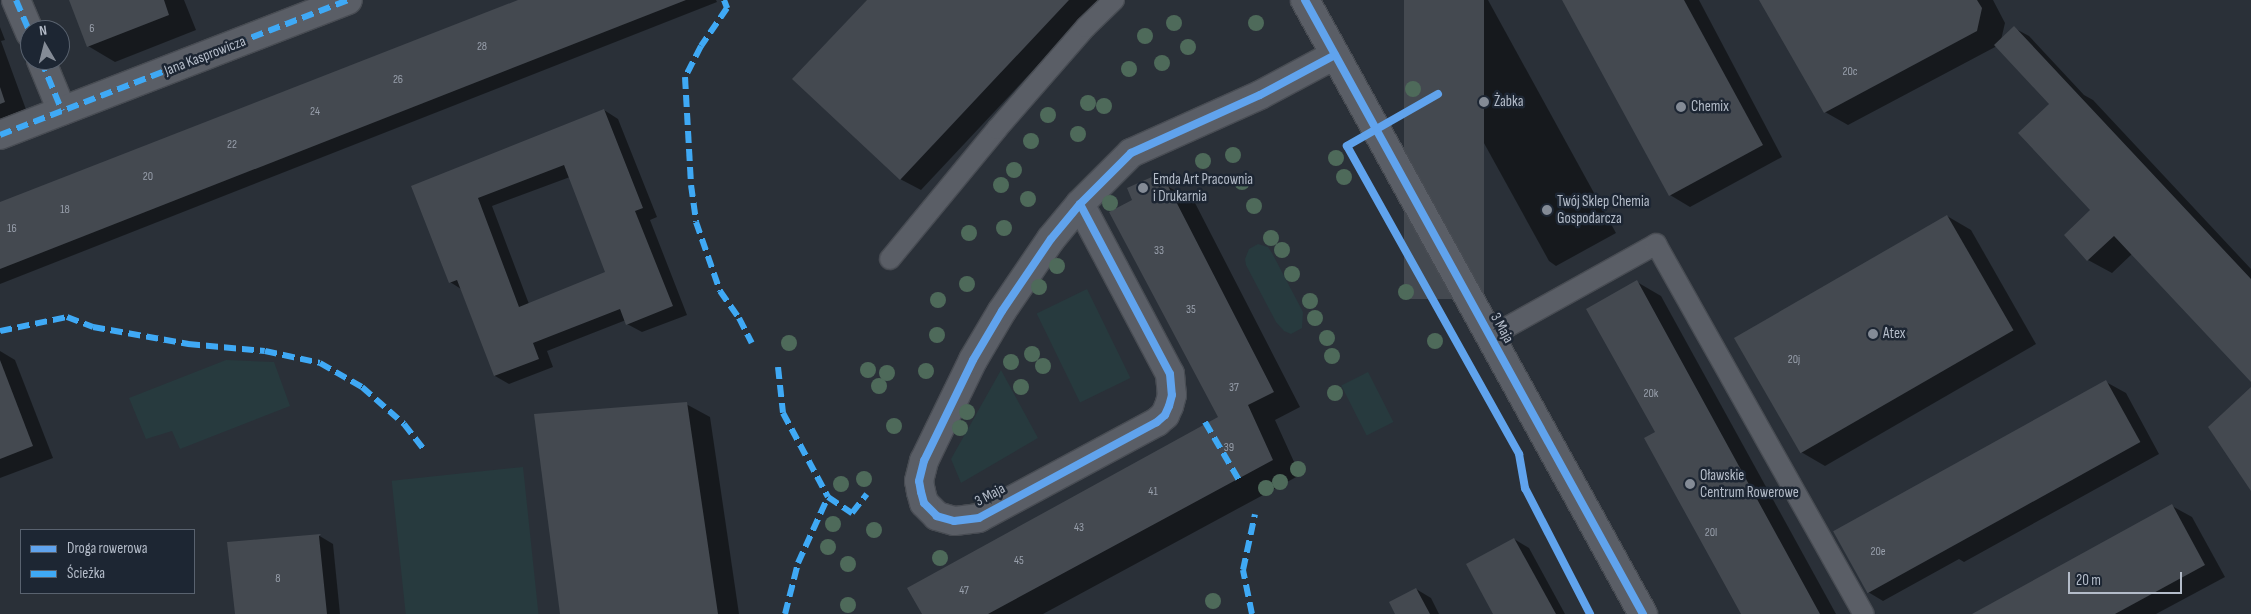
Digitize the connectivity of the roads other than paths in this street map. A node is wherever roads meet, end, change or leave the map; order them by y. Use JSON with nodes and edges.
{"nodes":[{"id":1,"x":16,"y":0,"type":"edge"},
{"id":2,"x":348,"y":0,"type":"edge"},
{"id":3,"x":1114,"y":0,"type":"edge"},
{"id":4,"x":1305,"y":0,"type":"edge"},
{"id":5,"x":24,"y":20,"type":"edge"},
{"id":6,"x":1335,"y":55,"type":"junction"},
{"id":7,"x":45,"y":70,"type":"edge"},
{"id":8,"x":62,"y":111,"type":"junction"},
{"id":9,"x":0,"y":135,"type":"edge"},
{"id":10,"x":1080,"y":204,"type":"junction"},
{"id":11,"x":890,"y":259,"type":"dead end"},
{"id":12,"x":1491,"y":336,"type":"junction"},
{"id":13,"x":1643,"y":614,"type":"edge"},
{"id":14,"x":1864,"y":614,"type":"edge"}],
"edges":[{"from":1,"to":5,"type":"street"},
{"from":2,"to":8,"type":"street","name":"Jana Kasprowicza"},
{"from":3,"to":11,"type":"lane"},
{"from":4,"to":6,"type":"street","name":"3 Maja"},
{"from":6,"to":10,"type":"street","name":"3 Maja"},
{"from":6,"to":12,"type":"street","name":"3 Maja"},
{"from":7,"to":8,"type":"street"},
{"from":8,"to":9,"type":"street","name":"Jana Kasprowicza"},
{"from":10,"to":10,"type":"street","name":"3 Maja"},
{"from":12,"to":13,"type":"street","name":"3 Maja"},
{"from":12,"to":14,"type":"lane"}]}
